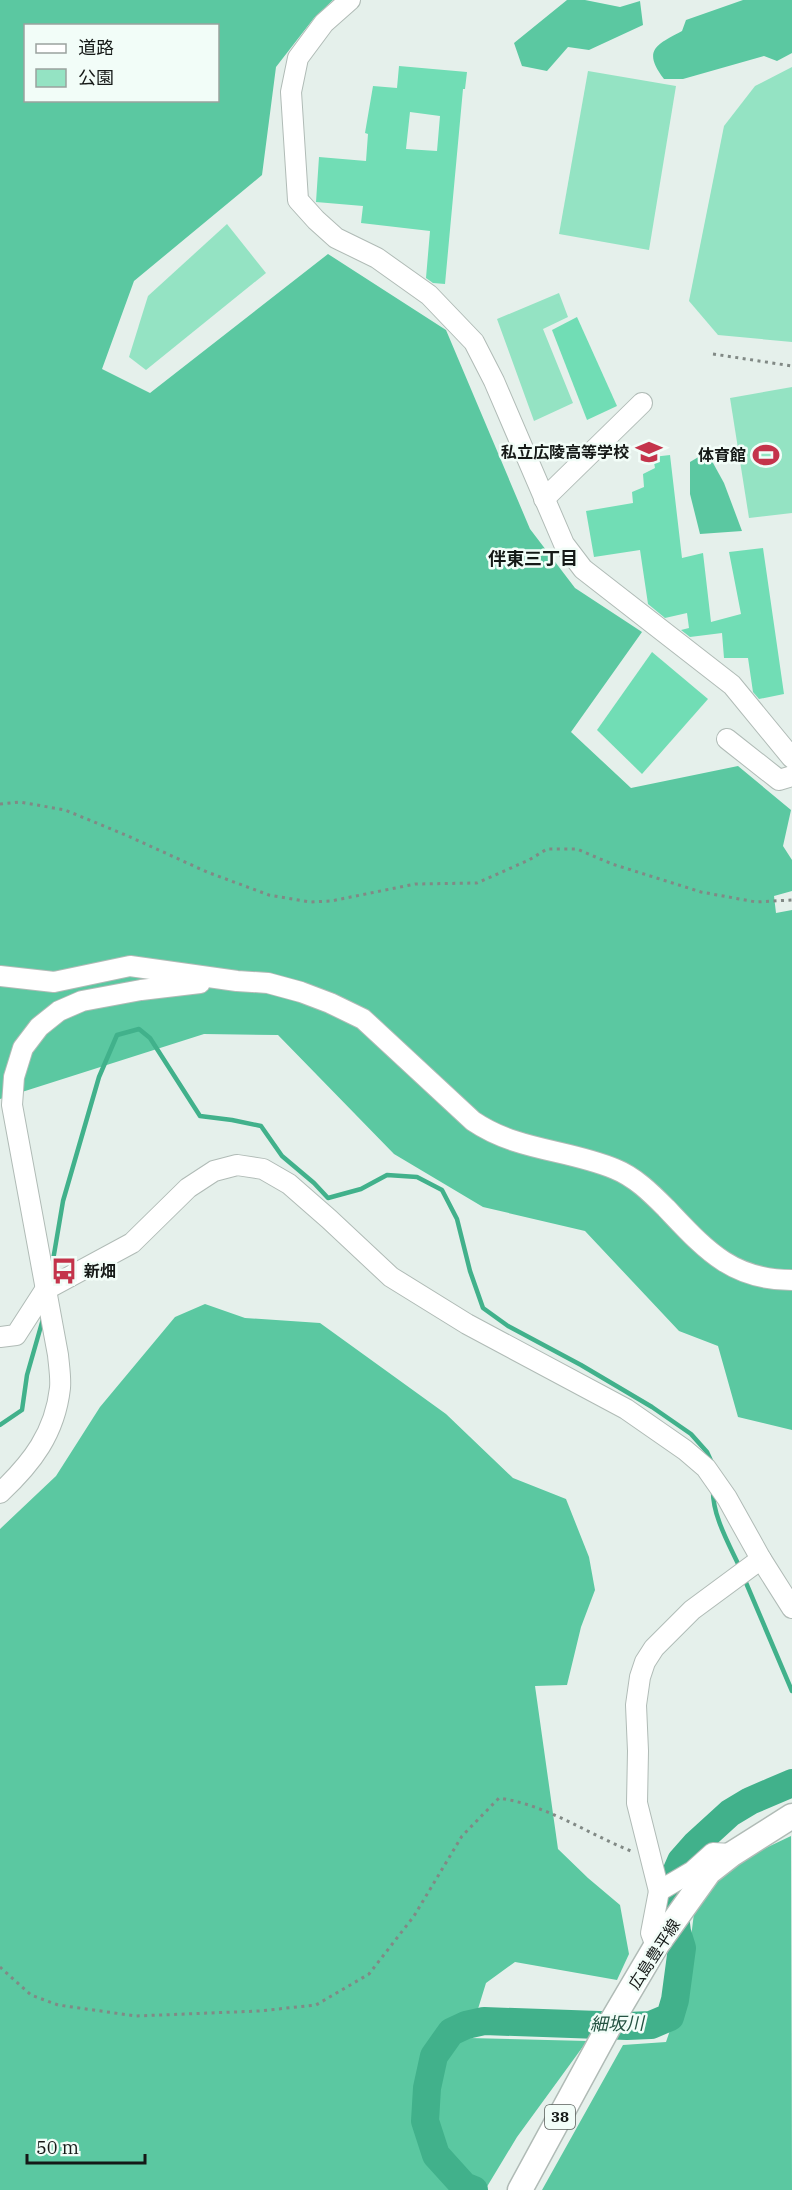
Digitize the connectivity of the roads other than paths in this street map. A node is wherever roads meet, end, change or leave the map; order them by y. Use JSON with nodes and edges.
{"nodes":[{"id":1,"x":350,"y":0,"type":"edge"},
{"id":2,"x":642,"y":403,"type":"dead end"},
{"id":3,"x":544,"y":500,"type":"junction"},
{"id":4,"x":727,"y":739,"type":"dead end"},
{"id":5,"x":792,"y":758,"type":"edge"},
{"id":6,"x":792,"y":776,"type":"edge"},
{"id":7,"x":0,"y":976,"type":"edge"},
{"id":8,"x":237,"y":981,"type":"junction"},
{"id":9,"x":792,"y":1280,"type":"edge"},
{"id":10,"x":45,"y":1290,"type":"junction"},
{"id":11,"x":0,"y":1337,"type":"edge"},
{"id":12,"x":0,"y":1493,"type":"edge"},
{"id":13,"x":761,"y":1559,"type":"junction"},
{"id":14,"x":792,"y":1608,"type":"edge"},
{"id":15,"x":792,"y":1816,"type":"edge"},
{"id":16,"x":732,"y":1854,"type":"junction"},
{"id":17,"x":658,"y":1891,"type":"junction"},
{"id":18,"x":661,"y":1940,"type":"junction"},
{"id":19,"x":520,"y":2190,"type":"edge"}],
"edges":[{"from":1,"to":3,"type":"street"},
{"from":2,"to":3,"type":"street"},
{"from":3,"to":5,"type":"street"},
{"from":4,"to":6,"type":"street"},
{"from":7,"to":8,"type":"street"},
{"from":8,"to":9,"type":"street"},
{"from":8,"to":10,"type":"street"},
{"from":10,"to":11,"type":"street"},
{"from":10,"to":12,"type":"street"},
{"from":10,"to":13,"type":"street"},
{"from":13,"to":14,"type":"street"},
{"from":13,"to":17,"type":"street"},
{"from":15,"to":16,"type":"main road","name":"広島豊平線","number":"38"},
{"from":16,"to":17,"type":"street"},
{"from":16,"to":18,"type":"main road","name":"広島豊平線","number":"38"},
{"from":17,"to":18,"type":"street"},
{"from":18,"to":19,"type":"main road","name":"広島豊平線","number":"38"}]}
